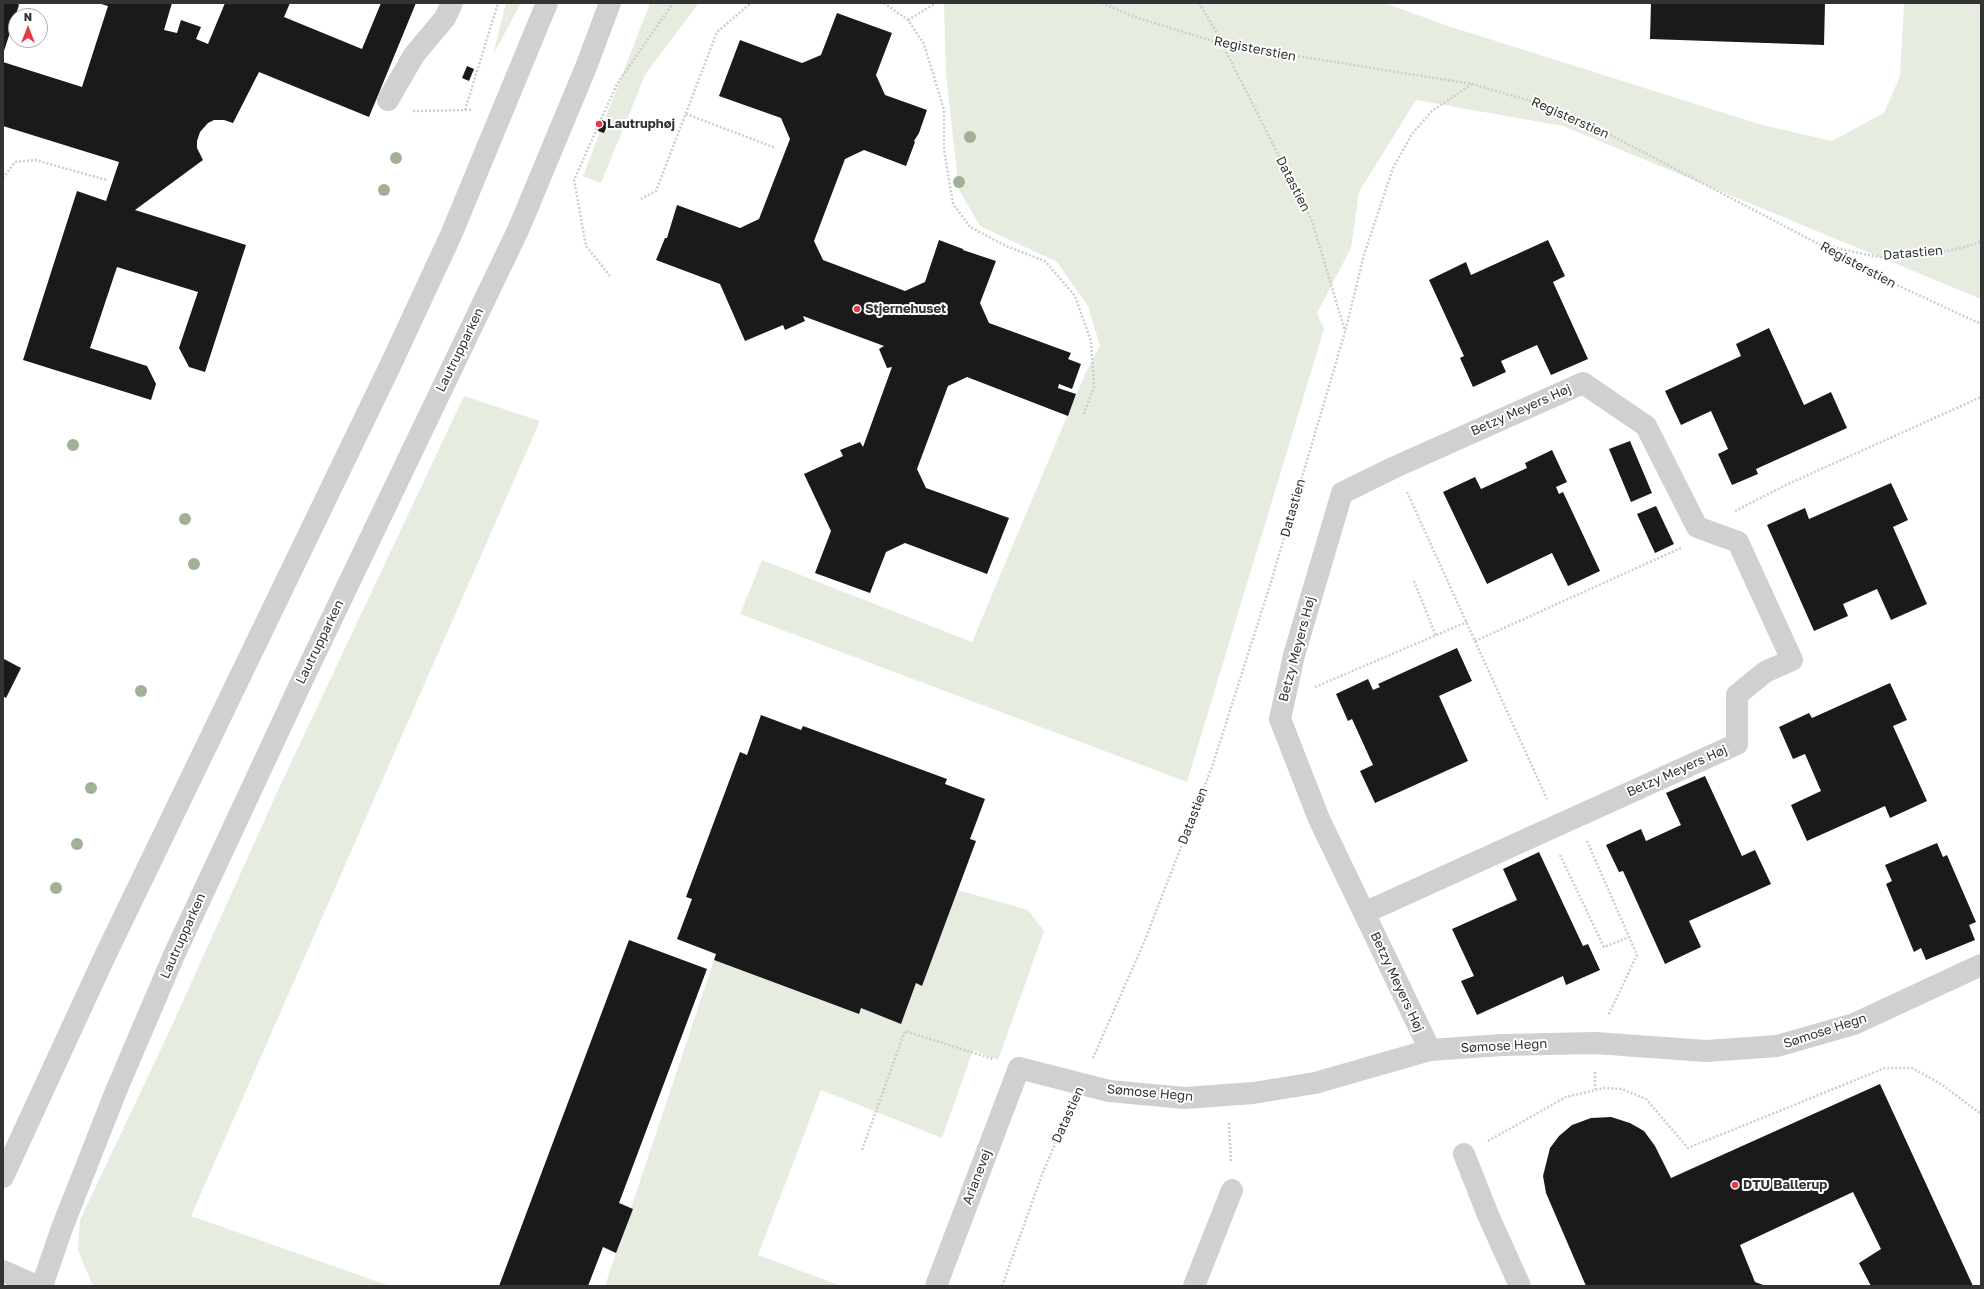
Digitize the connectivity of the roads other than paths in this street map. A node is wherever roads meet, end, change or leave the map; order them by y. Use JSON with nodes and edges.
{"nodes":[{"id":1,"x":452,"y":3,"type":"edge"},
{"id":2,"x":547,"y":3,"type":"edge"},
{"id":3,"x":610,"y":3,"type":"edge"},
{"id":4,"x":388,"y":100,"type":"road end"},
{"id":5,"x":1364,"y":913,"type":"junction"},
{"id":6,"x":1981,"y":965,"type":"edge"},
{"id":7,"x":1430,"y":1050,"type":"junction"},
{"id":8,"x":1019,"y":1068,"type":"joint"},
{"id":9,"x":1464,"y":1154,"type":"road end"},
{"id":10,"x":3,"y":1177,"type":"edge"},
{"id":11,"x":1232,"y":1190,"type":"road end"},
{"id":12,"x":3,"y":1271,"type":"edge"},
{"id":13,"x":37,"y":1286,"type":"edge"},
{"id":14,"x":42,"y":1286,"type":"edge"},
{"id":15,"x":936,"y":1286,"type":"edge"},
{"id":16,"x":1194,"y":1286,"type":"edge"},
{"id":17,"x":1520,"y":1286,"type":"edge"}],
"edges":[{"from":1,"to":4,"type":"street"},
{"from":2,"to":10,"type":"street"},
{"from":3,"to":14,"type":"street","name":"Lautrupparken"},
{"from":5,"to":5,"type":"street","name":"Betzy Meyers Høj"},
{"from":5,"to":7,"type":"street","name":"Betzy Meyers Høj"},
{"from":6,"to":7,"type":"street","name":"Sømose Hegn"},
{"from":7,"to":8,"type":"street","name":"Sømose Hegn"},
{"from":8,"to":15,"type":"street","name":"Arianevej"},
{"from":9,"to":17,"type":"street"},
{"from":11,"to":16,"type":"street"},
{"from":12,"to":13,"type":"street"}]}
